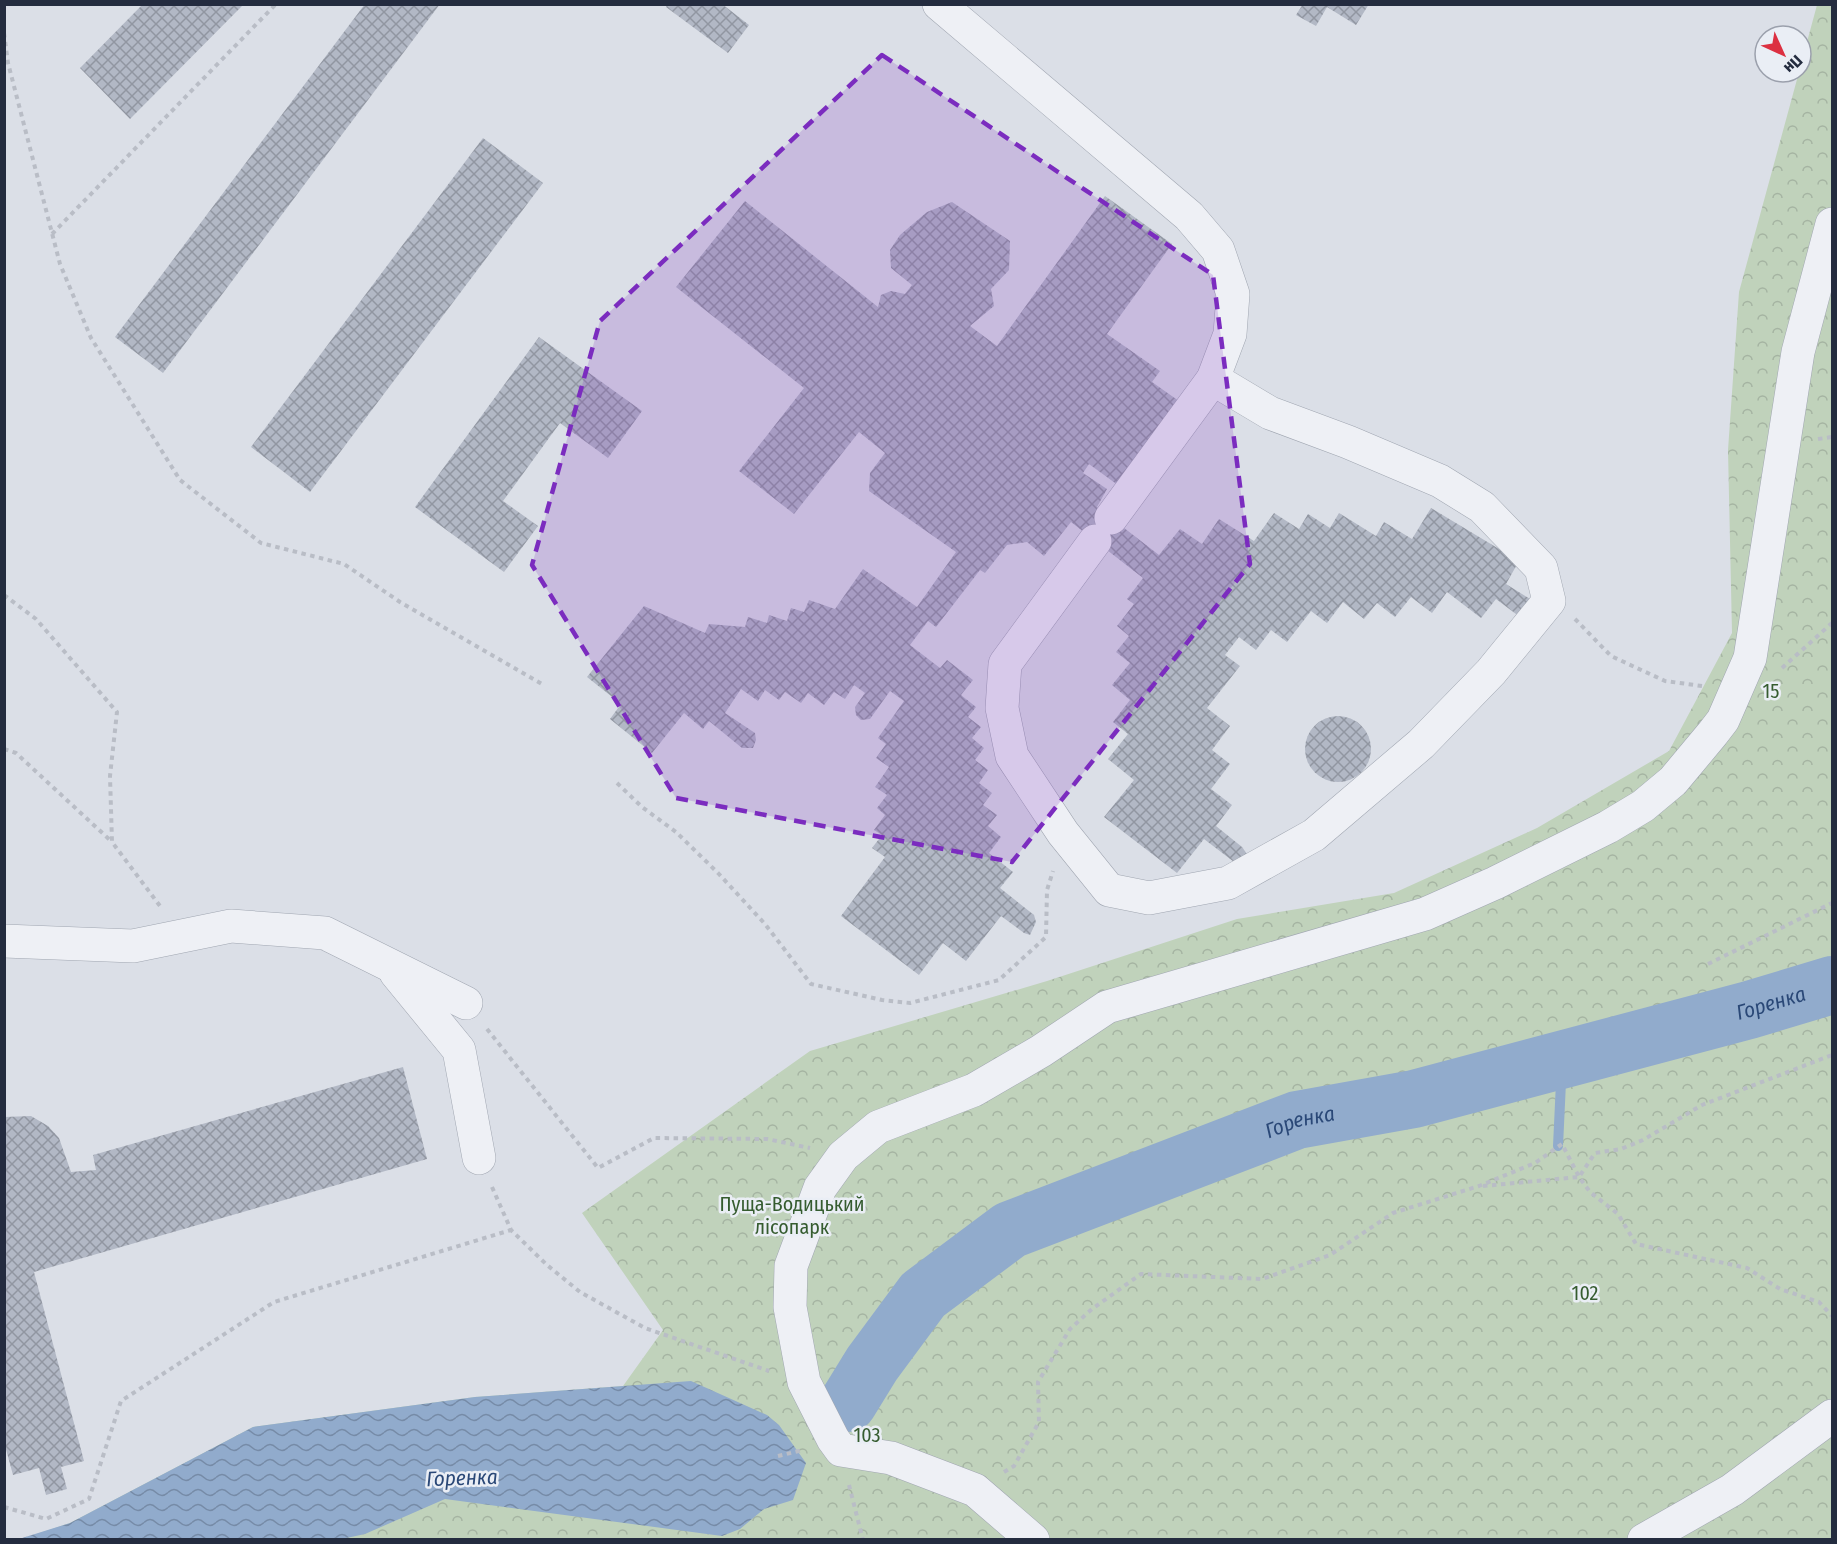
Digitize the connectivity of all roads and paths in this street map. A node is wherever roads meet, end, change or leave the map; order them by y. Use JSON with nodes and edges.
{"nodes":[{"id":1,"x":276,"y":4,"type":"edge"},
{"id":2,"x":939,"y":4,"type":"edge"},
{"id":3,"x":4,"y":33,"type":"edge"},
{"id":4,"x":1833,"y":224,"type":"edge"},
{"id":5,"x":52,"y":234,"type":"junction"},
{"id":6,"x":1213,"y":379,"type":"junction"},
{"id":7,"x":4,"y":595,"type":"edge"},
{"id":8,"x":542,"y":684,"type":"dead end"},
{"id":9,"x":4,"y":749,"type":"edge"},
{"id":10,"x":617,"y":783,"type":"dead end"},
{"id":11,"x":1063,"y":833,"type":"junction"},
{"id":12,"x":112,"y":842,"type":"junction"},
{"id":13,"x":1833,"y":903,"type":"edge"},
{"id":14,"x":182,"y":935,"type":"junction"},
{"id":15,"x":4,"y":941,"type":"edge"},
{"id":16,"x":1708,"y":964,"type":"dead end"},
{"id":17,"x":389,"y":965,"type":"junction"},
{"id":18,"x":466,"y":1003,"type":"joint"},
{"id":19,"x":1833,"y":1055,"type":"edge"},
{"id":20,"x":843,"y":1156,"type":"junction"},
{"id":21,"x":479,"y":1158,"type":"joint"},
{"id":22,"x":1579,"y":1177,"type":"junction"},
{"id":23,"x":1479,"y":1186,"type":"junction"},
{"id":24,"x":511,"y":1230,"type":"junction"},
{"id":25,"x":1833,"y":1316,"type":"edge"},
{"id":26,"x":804,"y":1382,"type":"junction"},
{"id":27,"x":1833,"y":1416,"type":"edge"},
{"id":28,"x":803,"y":1450,"type":"dead end"},
{"id":29,"x":841,"y":1450,"type":"junction"},
{"id":30,"x":778,"y":1456,"type":"dead end"},
{"id":31,"x":975,"y":1490,"type":"junction"},
{"id":32,"x":4,"y":1507,"type":"edge"},
{"id":33,"x":863,"y":1539,"type":"edge"},
{"id":34,"x":1033,"y":1539,"type":"edge"},
{"id":35,"x":1644,"y":1539,"type":"edge"}],
"edges":[{"from":1,"to":5,"type":"path"},
{"from":2,"to":6,"type":"lane"},
{"from":3,"to":5,"type":"path"},
{"from":4,"to":20,"type":"lane"},
{"from":5,"to":8,"type":"path"},
{"from":6,"to":11,"type":"lane"},
{"from":6,"to":11,"type":"lane"},
{"from":7,"to":12,"type":"path"},
{"from":9,"to":12,"type":"path"},
{"from":10,"to":11,"type":"path"},
{"from":12,"to":14,"type":"path"},
{"from":13,"to":16,"type":"path"},
{"from":14,"to":15,"type":"lane"},
{"from":14,"to":17,"type":"lane"},
{"from":17,"to":18,"type":"lane"},
{"from":17,"to":21,"type":"lane"},
{"from":18,"to":20,"type":"path"},
{"from":19,"to":22,"type":"path"},
{"from":20,"to":26,"type":"lane"},
{"from":21,"to":24,"type":"path"},
{"from":22,"to":23,"type":"path"},
{"from":22,"to":23,"type":"path"},
{"from":22,"to":25,"type":"path"},
{"from":23,"to":31,"type":"path"},
{"from":24,"to":26,"type":"path"},
{"from":24,"to":32,"type":"path"},
{"from":26,"to":29,"type":"lane"},
{"from":27,"to":35,"type":"lane"},
{"from":28,"to":30,"type":"path"},
{"from":29,"to":31,"type":"lane"},
{"from":29,"to":33,"type":"path"},
{"from":31,"to":34,"type":"lane"}]}
